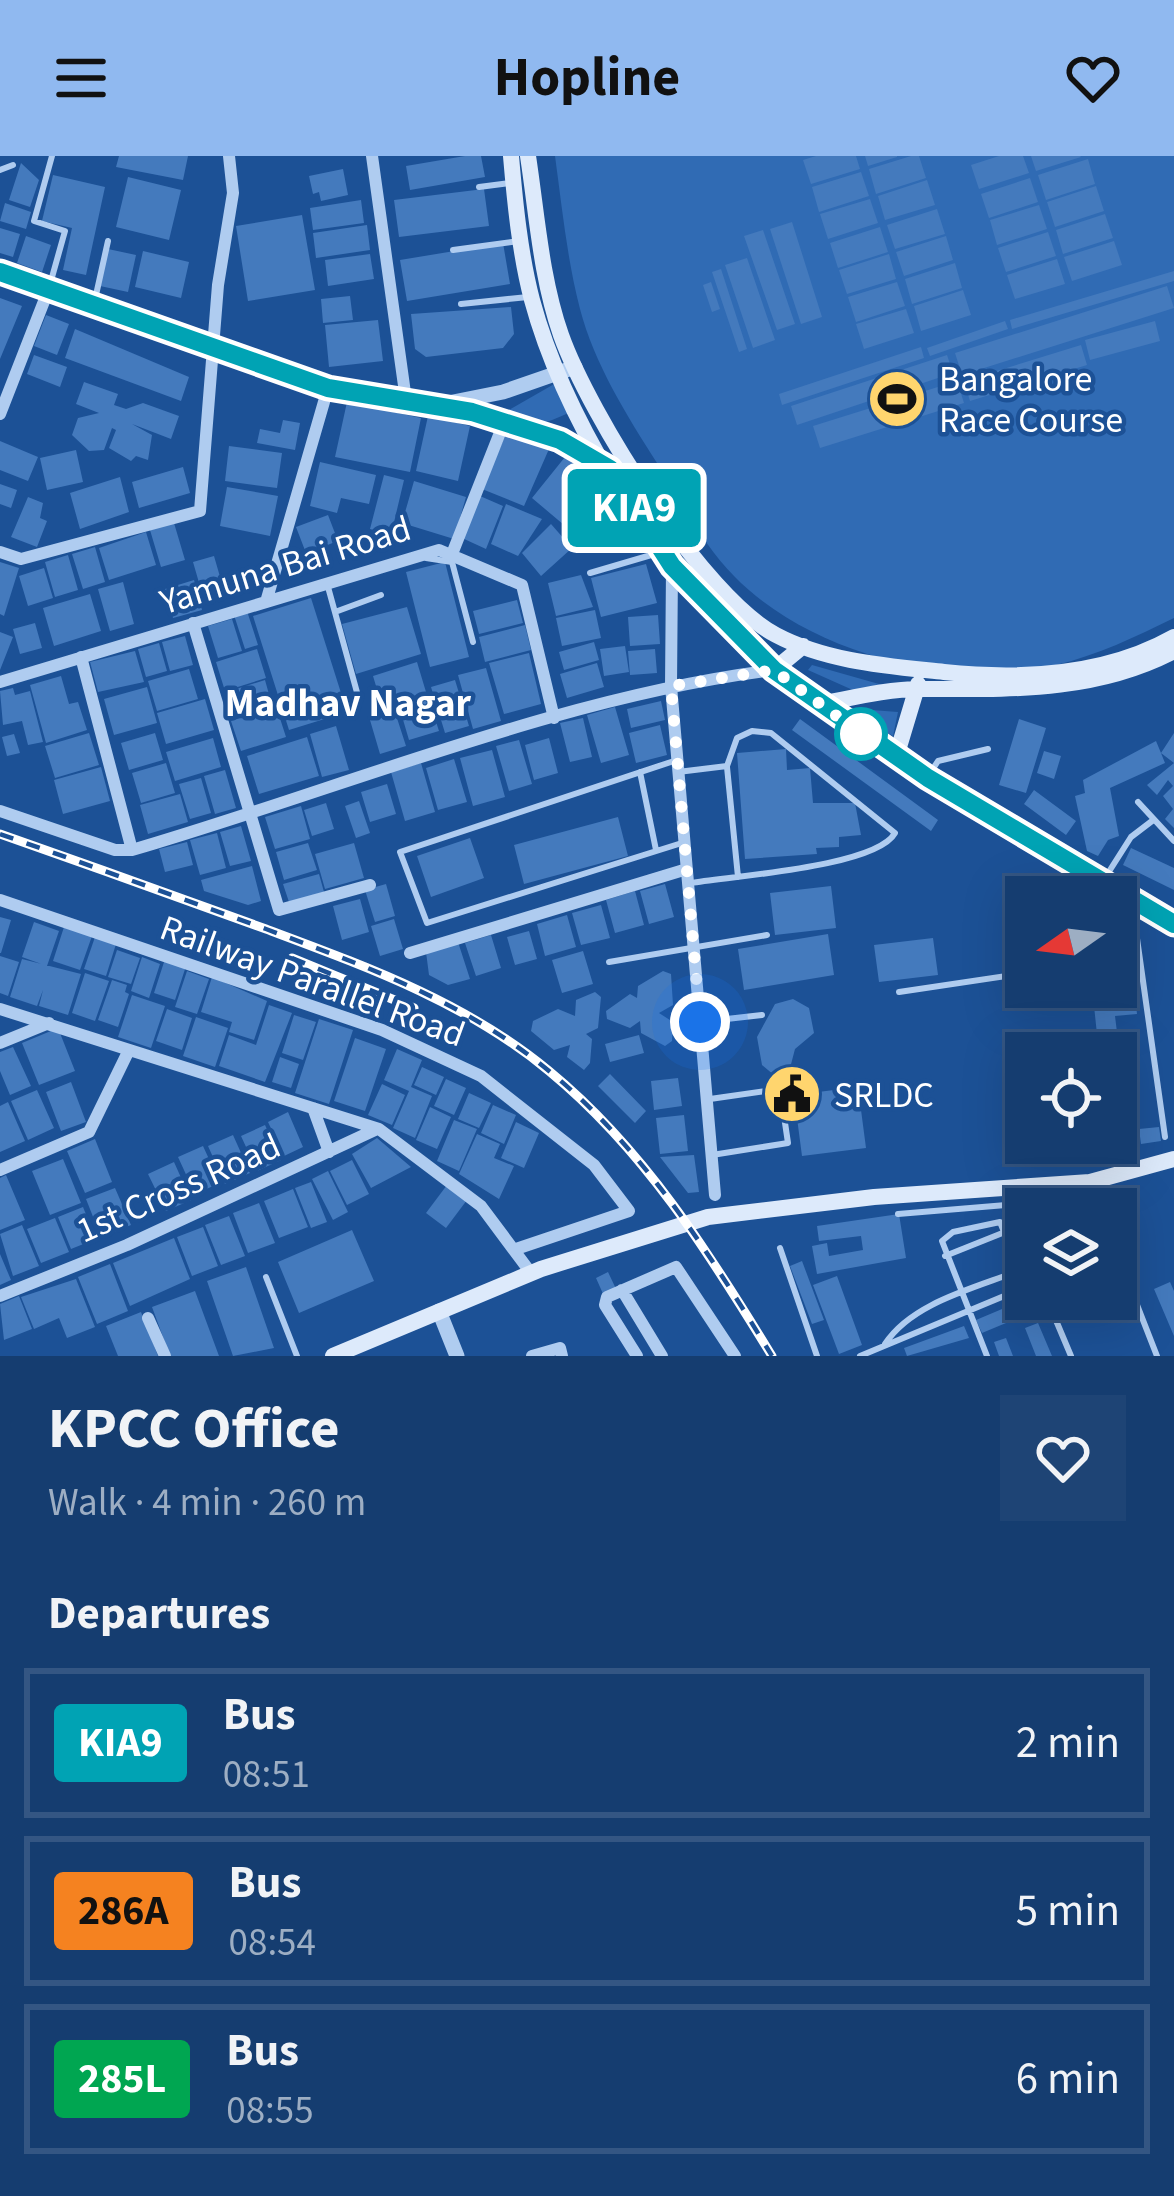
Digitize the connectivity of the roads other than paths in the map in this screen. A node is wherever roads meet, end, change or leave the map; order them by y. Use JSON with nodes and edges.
{"nodes":[{"id":1,"x":52,"y":156,"type":"edge"},
{"id":2,"x":229,"y":156,"type":"edge"},
{"id":3,"x":372,"y":156,"type":"edge"},
{"id":4,"x":511,"y":156,"type":"edge"},
{"id":5,"x":529,"y":156,"type":"edge"},
{"id":6,"x":13,"y":165,"type":"dead end"},
{"id":7,"x":0,"y":170,"type":"edge"},
{"id":8,"x":513,"y":182,"type":"junction"},
{"id":9,"x":479,"y":187,"type":"dead end"},
{"id":10,"x":522,"y":240,"type":"junction"},
{"id":11,"x":108,"y":241,"type":"dead end"},
{"id":12,"x":453,"y":250,"type":"dead end"},
{"id":13,"x":0,"y":272,"type":"edge"},
{"id":14,"x":48,"y":291,"type":"junction"},
{"id":15,"x":531,"y":297,"type":"junction"},
{"id":16,"x":461,"y":304,"type":"dead end"},
{"id":17,"x":93,"y":308,"type":"junction"},
{"id":18,"x":216,"y":350,"type":"junction"},
{"id":19,"x":567,"y":370,"type":"junction"},
{"id":20,"x":328,"y":388,"type":"junction"},
{"id":21,"x":406,"y":400,"type":"junction"},
{"id":22,"x":439,"y":405,"type":"junction"},
{"id":23,"x":0,"y":414,"type":"edge"},
{"id":24,"x":505,"y":420,"type":"junction"},
{"id":25,"x":610,"y":469,"type":"junction"},
{"id":26,"x":0,"y":552,"type":"edge"},
{"id":27,"x":424,"y":554,"type":"junction"},
{"id":28,"x":452,"y":554,"type":"junction"},
{"id":29,"x":667,"y":559,"type":"junction"},
{"id":30,"x":590,"y":573,"type":"dead end"},
{"id":31,"x":327,"y":584,"type":"junction"},
{"id":32,"x":381,"y":595,"type":"dead end"},
{"id":33,"x":266,"y":602,"type":"junction"},
{"id":34,"x":335,"y":612,"type":"junction"},
{"id":35,"x":193,"y":623,"type":"junction"},
{"id":36,"x":1174,"y":637,"type":"edge"},
{"id":37,"x":472,"y":642,"type":"dead end"},
{"id":38,"x":803,"y":646,"type":"junction"},
{"id":39,"x":1174,"y":651,"type":"edge"},
{"id":40,"x":81,"y":657,"type":"junction"},
{"id":41,"x":919,"y":669,"type":"junction"},
{"id":42,"x":774,"y":670,"type":"junction"},
{"id":43,"x":0,"y":682,"type":"edge"},
{"id":44,"x":671,"y":686,"type":"junction"},
{"id":45,"x":918,"y":688,"type":"junction"},
{"id":46,"x":358,"y":696,"type":"dead end"},
{"id":47,"x":820,"y":704,"type":"junction"},
{"id":48,"x":554,"y":718,"type":"junction"},
{"id":49,"x":988,"y":749,"type":"dead end"},
{"id":50,"x":896,"y":757,"type":"junction"},
{"id":51,"x":678,"y":766,"type":"junction"},
{"id":52,"x":727,"y":766,"type":"junction"},
{"id":53,"x":640,"y":772,"type":"junction"},
{"id":54,"x":928,"y":778,"type":"junction"},
{"id":55,"x":1138,"y":802,"type":"dead end"},
{"id":56,"x":0,"y":811,"type":"edge"},
{"id":57,"x":251,"y":815,"type":"junction"},
{"id":58,"x":1152,"y":821,"type":"junction"},
{"id":59,"x":1174,"y":841,"type":"edge"},
{"id":60,"x":685,"y":842,"type":"junction"},
{"id":61,"x":132,"y":850,"type":"junction"},
{"id":62,"x":656,"y":850,"type":"junction"},
{"id":63,"x":1070,"y":866,"type":"junction"},
{"id":64,"x":687,"y":869,"type":"junction"},
{"id":65,"x":1067,"y":876,"type":"edge"},
{"id":66,"x":1088,"y":876,"type":"edge"},
{"id":67,"x":1107,"y":876,"type":"edge"},
{"id":68,"x":738,"y":877,"type":"junction"},
{"id":69,"x":688,"y":884,"type":"junction"},
{"id":70,"x":370,"y":885,"type":"dead end"},
{"id":71,"x":0,"y":900,"type":"edge"},
{"id":72,"x":1137,"y":905,"type":"edge"},
{"id":73,"x":1174,"y":924,"type":"edge"},
{"id":74,"x":767,"y":935,"type":"dead end"},
{"id":75,"x":1137,"y":938,"type":"edge"},
{"id":76,"x":693,"y":944,"type":"junction"},
{"id":77,"x":410,"y":953,"type":"dead end"},
{"id":78,"x":609,"y":962,"type":"dead end"},
{"id":79,"x":1005,"y":976,"type":"edge"},
{"id":80,"x":899,"y":992,"type":"dead end"},
{"id":81,"x":0,"y":1009,"type":"edge"},
{"id":82,"x":762,"y":1015,"type":"dead end"},
{"id":83,"x":700,"y":1022,"type":"junction"},
{"id":84,"x":50,"y":1023,"type":"junction"},
{"id":85,"x":0,"y":1043,"type":"edge"},
{"id":86,"x":129,"y":1050,"type":"junction"},
{"id":87,"x":707,"y":1100,"type":"junction"},
{"id":88,"x":313,"y":1108,"type":"junction"},
{"id":89,"x":379,"y":1129,"type":"junction"},
{"id":90,"x":1165,"y":1138,"type":"dead end"},
{"id":91,"x":329,"y":1151,"type":"junction"},
{"id":92,"x":712,"y":1155,"type":"junction"},
{"id":93,"x":1174,"y":1159,"type":"edge"},
{"id":94,"x":0,"y":1170,"type":"edge"},
{"id":95,"x":1092,"y":1187,"type":"junction"},
{"id":96,"x":715,"y":1195,"type":"dead end"},
{"id":97,"x":898,"y":1214,"type":"dead end"},
{"id":98,"x":1005,"y":1231,"type":"edge"},
{"id":99,"x":1005,"y":1232,"type":"edge"},
{"id":100,"x":780,"y":1248,"type":"dead end"},
{"id":101,"x":516,"y":1249,"type":"junction"},
{"id":102,"x":945,"y":1256,"type":"junction"},
{"id":103,"x":531,"y":1273,"type":"junction"},
{"id":104,"x":266,"y":1277,"type":"dead end"},
{"id":105,"x":1005,"y":1277,"type":"edge"},
{"id":106,"x":622,"y":1290,"type":"junction"},
{"id":107,"x":962,"y":1294,"type":"junction"},
{"id":108,"x":0,"y":1296,"type":"edge"},
{"id":109,"x":1005,"y":1296,"type":"edge"},
{"id":110,"x":1137,"y":1306,"type":"edge"},
{"id":111,"x":439,"y":1311,"type":"junction"},
{"id":112,"x":968,"y":1311,"type":"junction"},
{"id":113,"x":148,"y":1318,"type":"dead end"},
{"id":114,"x":1056,"y":1320,"type":"edge"},
{"id":115,"x":897,"y":1341,"type":"junction"},
{"id":116,"x":883,"y":1347,"type":"junction"},
{"id":117,"x":165,"y":1356,"type":"edge"},
{"id":118,"x":297,"y":1356,"type":"edge"},
{"id":119,"x":333,"y":1356,"type":"edge"},
{"id":120,"x":457,"y":1356,"type":"edge"},
{"id":121,"x":532,"y":1356,"type":"edge"},
{"id":122,"x":562,"y":1356,"type":"edge"},
{"id":123,"x":637,"y":1356,"type":"edge"},
{"id":124,"x":662,"y":1356,"type":"edge"},
{"id":125,"x":735,"y":1356,"type":"edge"},
{"id":126,"x":818,"y":1356,"type":"edge"},
{"id":127,"x":860,"y":1356,"type":"edge"},
{"id":128,"x":903,"y":1356,"type":"edge"},
{"id":129,"x":987,"y":1356,"type":"edge"},
{"id":130,"x":1071,"y":1356,"type":"edge"},
{"id":131,"x":1156,"y":1356,"type":"edge"}],
"edges":[{"from":1,"to":14,"type":"lane"},
{"from":2,"to":18,"type":"street"},
{"from":3,"to":21,"type":"street"},
{"from":4,"to":8,"type":"main road"},
{"from":5,"to":19,"type":"main road"},
{"from":6,"to":7,"type":"lane"},
{"from":8,"to":9,"type":"lane"},
{"from":8,"to":10,"type":"main road"},
{"from":10,"to":12,"type":"lane"},
{"from":10,"to":15,"type":"main road"},
{"from":11,"to":17,"type":"lane"},
{"from":13,"to":14,"type":"street"},
{"from":14,"to":17,"type":"street"},
{"from":14,"to":23,"type":"street"},
{"from":15,"to":16,"type":"lane"},
{"from":15,"to":19,"type":"main road"},
{"from":17,"to":18,"type":"street"},
{"from":18,"to":20,"type":"street"},
{"from":18,"to":26,"type":"street"},
{"from":19,"to":22,"type":"street"},
{"from":19,"to":25,"type":"main road"},
{"from":19,"to":38,"type":"main road"},
{"from":20,"to":21,"type":"street"},
{"from":20,"to":33,"type":"street"},
{"from":21,"to":22,"type":"street"},
{"from":22,"to":24,"type":"street"},
{"from":24,"to":25,"type":"street"},
{"from":24,"to":28,"type":"street"},
{"from":25,"to":29,"type":"main road"},
{"from":27,"to":28,"type":"street","name":"Yamuna Bai Road"},
{"from":27,"to":31,"type":"street","name":"Yamuna Bai Road"},
{"from":27,"to":37,"type":"lane"},
{"from":28,"to":48,"type":"street","name":"Yamuna Bai Road"},
{"from":29,"to":30,"type":"lane"},
{"from":29,"to":42,"type":"main road"},
{"from":29,"to":44,"type":"street"},
{"from":31,"to":33,"type":"street","name":"Yamuna Bai Road"},
{"from":31,"to":34,"type":"lane"},
{"from":32,"to":34,"type":"lane"},
{"from":33,"to":35,"type":"street","name":"Yamuna Bai Road"},
{"from":34,"to":46,"type":"lane"},
{"from":35,"to":40,"type":"street","name":"Yamuna Bai Road"},
{"from":35,"to":57,"type":"street"},
{"from":36,"to":41,"type":"main road"},
{"from":38,"to":41,"type":"main road"},
{"from":38,"to":42,"type":"main road"},
{"from":39,"to":45,"type":"main road"},
{"from":40,"to":43,"type":"street","name":"Yamuna Bai Road"},
{"from":40,"to":61,"type":"street"},
{"from":41,"to":45,"type":"main road"},
{"from":42,"to":44,"type":"street"},
{"from":42,"to":47,"type":"main road"},
{"from":44,"to":48,"type":"street"},
{"from":44,"to":51,"type":"street"},
{"from":45,"to":47,"type":"main road"},
{"from":45,"to":50,"type":"main road"},
{"from":47,"to":50,"type":"main road"},
{"from":48,"to":57,"type":"street"},
{"from":49,"to":54,"type":"lane"},
{"from":50,"to":54,"type":"main road"},
{"from":51,"to":52,"type":"lane"},
{"from":51,"to":53,"type":"lane"},
{"from":51,"to":60,"type":"street"},
{"from":52,"to":68,"type":"lane"},
{"from":52,"to":68,"type":"lane"},
{"from":53,"to":62,"type":"lane"},
{"from":53,"to":62,"type":"lane"},
{"from":54,"to":63,"type":"main road"},
{"from":55,"to":58,"type":"lane"},
{"from":56,"to":61,"type":"street"},
{"from":57,"to":61,"type":"street"},
{"from":57,"to":70,"type":"street"},
{"from":58,"to":59,"type":"lane"},
{"from":58,"to":67,"type":"lane"},
{"from":60,"to":62,"type":"lane"},
{"from":60,"to":64,"type":"street"},
{"from":63,"to":65,"type":"lane"},
{"from":63,"to":66,"type":"main road"},
{"from":64,"to":69,"type":"street"},
{"from":64,"to":77,"type":"street"},
{"from":68,"to":69,"type":"lane"},
{"from":69,"to":76,"type":"street"},
{"from":71,"to":101,"type":"street","name":"Railway Parallel Road"},
{"from":72,"to":73,"type":"main road"},
{"from":74,"to":76,"type":"lane"},
{"from":75,"to":90,"type":"lane"},
{"from":76,"to":78,"type":"lane"},
{"from":76,"to":83,"type":"street"},
{"from":79,"to":80,"type":"lane"},
{"from":81,"to":84,"type":"street"},
{"from":82,"to":83,"type":"lane"},
{"from":83,"to":87,"type":"street"},
{"from":84,"to":85,"type":"street"},
{"from":84,"to":86,"type":"street"},
{"from":86,"to":88,"type":"street"},
{"from":86,"to":94,"type":"street"},
{"from":87,"to":92,"type":"street"},
{"from":87,"to":92,"type":"lane"},
{"from":88,"to":89,"type":"street"},
{"from":88,"to":91,"type":"street"},
{"from":89,"to":91,"type":"street","name":"1st Cross Road"},
{"from":89,"to":101,"type":"street"},
{"from":91,"to":108,"type":"street","name":"1st Cross Road"},
{"from":92,"to":96,"type":"street"},
{"from":93,"to":95,"type":"main road"},
{"from":95,"to":97,"type":"lane"},
{"from":95,"to":103,"type":"main road"},
{"from":98,"to":102,"type":"lane"},
{"from":99,"to":102,"type":"lane"},
{"from":100,"to":126,"type":"lane"},
{"from":101,"to":103,"type":"street"},
{"from":102,"to":107,"type":"lane"},
{"from":103,"to":111,"type":"main road"},
{"from":104,"to":118,"type":"lane"},
{"from":105,"to":107,"type":"lane"},
{"from":106,"to":123,"type":"street"},
{"from":106,"to":124,"type":"street"},
{"from":106,"to":125,"type":"street"},
{"from":107,"to":112,"type":"lane"},
{"from":107,"to":116,"type":"lane"},
{"from":109,"to":112,"type":"lane"},
{"from":110,"to":131,"type":"lane"},
{"from":111,"to":119,"type":"main road"},
{"from":111,"to":120,"type":"street"},
{"from":112,"to":115,"type":"lane"},
{"from":112,"to":129,"type":"lane"},
{"from":113,"to":117,"type":"street"},
{"from":114,"to":130,"type":"lane"},
{"from":115,"to":116,"type":"lane"},
{"from":115,"to":128,"type":"lane"},
{"from":116,"to":127,"type":"lane"},
{"from":121,"to":122,"type":"street"}]}
